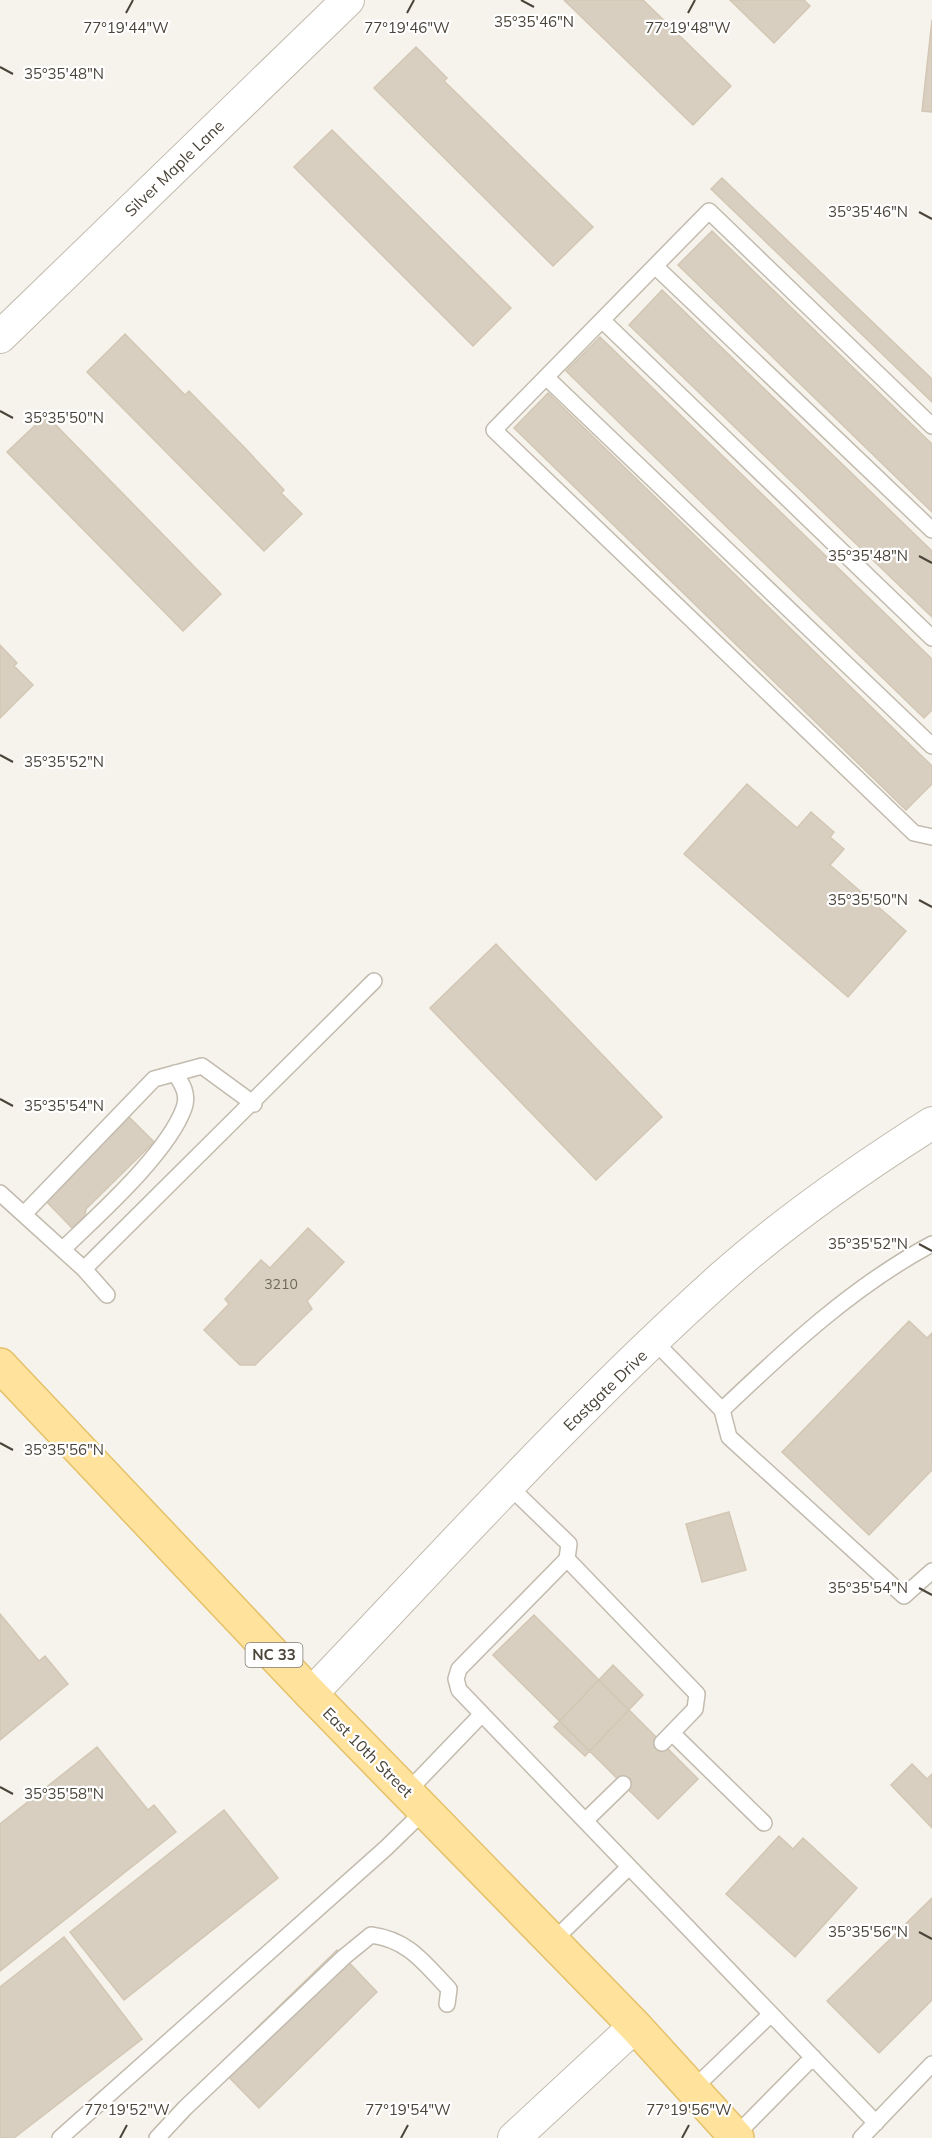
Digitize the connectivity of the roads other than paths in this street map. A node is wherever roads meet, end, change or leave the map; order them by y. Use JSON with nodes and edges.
{"nodes":[{"id":1,"x":348,"y":0,"type":"edge"},
{"id":2,"x":656,"y":267,"type":"junction"},
{"id":3,"x":603,"y":321,"type":"junction"},
{"id":4,"x":0,"y":337,"type":"edge"},
{"id":5,"x":547,"y":378,"type":"junction"},
{"id":6,"x":932,"y":426,"type":"edge"},
{"id":7,"x":932,"y":530,"type":"edge"},
{"id":8,"x":932,"y":638,"type":"edge"},
{"id":9,"x":932,"y":746,"type":"edge"},
{"id":10,"x":932,"y":837,"type":"edge"},
{"id":11,"x":374,"y":981,"type":"dead end"},
{"id":12,"x":175,"y":1073,"type":"junction"},
{"id":13,"x":254,"y":1104,"type":"junction"},
{"id":14,"x":932,"y":1123,"type":"edge"},
{"id":15,"x":0,"y":1193,"type":"edge"},
{"id":16,"x":24,"y":1214,"type":"junction"},
{"id":17,"x":932,"y":1244,"type":"edge"},
{"id":18,"x":63,"y":1249,"type":"junction"},
{"id":19,"x":84,"y":1269,"type":"junction"},
{"id":20,"x":107,"y":1295,"type":"dead end"},
{"id":21,"x":655,"y":1342,"type":"junction"},
{"id":22,"x":0,"y":1365,"type":"edge"},
{"id":23,"x":722,"y":1410,"type":"junction"},
{"id":24,"x":510,"y":1487,"type":"junction"},
{"id":25,"x":567,"y":1559,"type":"junction"},
{"id":26,"x":932,"y":1571,"type":"edge"},
{"id":27,"x":311,"y":1694,"type":"junction"},
{"id":28,"x":482,"y":1713,"type":"junction"},
{"id":29,"x":623,"y":1784,"type":"dead end"},
{"id":30,"x":416,"y":1801,"type":"junction"},
{"id":31,"x":585,"y":1821,"type":"junction"},
{"id":32,"x":764,"y":1823,"type":"dead end"},
{"id":33,"x":629,"y":1867,"type":"junction"},
{"id":34,"x":553,"y":1941,"type":"junction"},
{"id":35,"x":447,"y":2004,"type":"dead end"},
{"id":36,"x":771,"y":2014,"type":"junction"},
{"id":37,"x":635,"y":2026,"type":"junction"},
{"id":38,"x":813,"y":2057,"type":"junction"},
{"id":39,"x":932,"y":2064,"type":"edge"},
{"id":40,"x":693,"y":2089,"type":"junction"},
{"id":41,"x":876,"y":2123,"type":"junction"},
{"id":42,"x":736,"y":2137,"type":"edge"},
{"id":43,"x":60,"y":2138,"type":"edge"},
{"id":44,"x":157,"y":2138,"type":"edge"},
{"id":45,"x":514,"y":2138,"type":"edge"},
{"id":46,"x":861,"y":2138,"type":"edge"}],
"edges":[{"from":1,"to":4,"type":"street","name":"Silver Maple Lane"},
{"from":2,"to":3,"type":"lane"},
{"from":2,"to":6,"type":"lane"},
{"from":2,"to":7,"type":"lane"},
{"from":3,"to":5,"type":"lane"},
{"from":3,"to":8,"type":"lane"},
{"from":5,"to":9,"type":"lane"},
{"from":5,"to":10,"type":"lane"},
{"from":11,"to":13,"type":"lane"},
{"from":12,"to":13,"type":"lane"},
{"from":12,"to":16,"type":"lane"},
{"from":12,"to":18,"type":"lane"},
{"from":13,"to":19,"type":"lane"},
{"from":14,"to":21,"type":"street","name":"Eastgate Drive"},
{"from":15,"to":16,"type":"lane"},
{"from":16,"to":18,"type":"lane"},
{"from":17,"to":23,"type":"lane"},
{"from":18,"to":19,"type":"lane"},
{"from":19,"to":20,"type":"lane"},
{"from":21,"to":23,"type":"lane"},
{"from":21,"to":24,"type":"street","name":"Eastgate Drive"},
{"from":22,"to":27,"type":"main road","name":"East 10th Street","number":"NC 33"},
{"from":23,"to":26,"type":"lane"},
{"from":24,"to":25,"type":"lane"},
{"from":24,"to":27,"type":"street","name":"Eastgate Drive"},
{"from":25,"to":28,"type":"lane"},
{"from":25,"to":32,"type":"lane"},
{"from":27,"to":30,"type":"main road","name":"East 10th Street","number":"NC 33"},
{"from":28,"to":30,"type":"lane"},
{"from":28,"to":31,"type":"lane"},
{"from":29,"to":31,"type":"lane"},
{"from":30,"to":34,"type":"main road","name":"East 10th Street","number":"NC 33"},
{"from":30,"to":43,"type":"lane"},
{"from":31,"to":33,"type":"lane"},
{"from":33,"to":34,"type":"lane"},
{"from":33,"to":36,"type":"lane"},
{"from":34,"to":37,"type":"main road","name":"East 10th Street","number":"NC 33"},
{"from":35,"to":44,"type":"lane"},
{"from":36,"to":38,"type":"lane"},
{"from":36,"to":40,"type":"lane"},
{"from":37,"to":40,"type":"main road","name":"East 10th Street","number":"NC 33"},
{"from":37,"to":45,"type":"street"},
{"from":38,"to":41,"type":"lane"},
{"from":38,"to":42,"type":"lane"},
{"from":39,"to":41,"type":"lane"},
{"from":40,"to":42,"type":"main road","name":"East 10th Street","number":"NC 33"},
{"from":41,"to":46,"type":"lane"}]}
